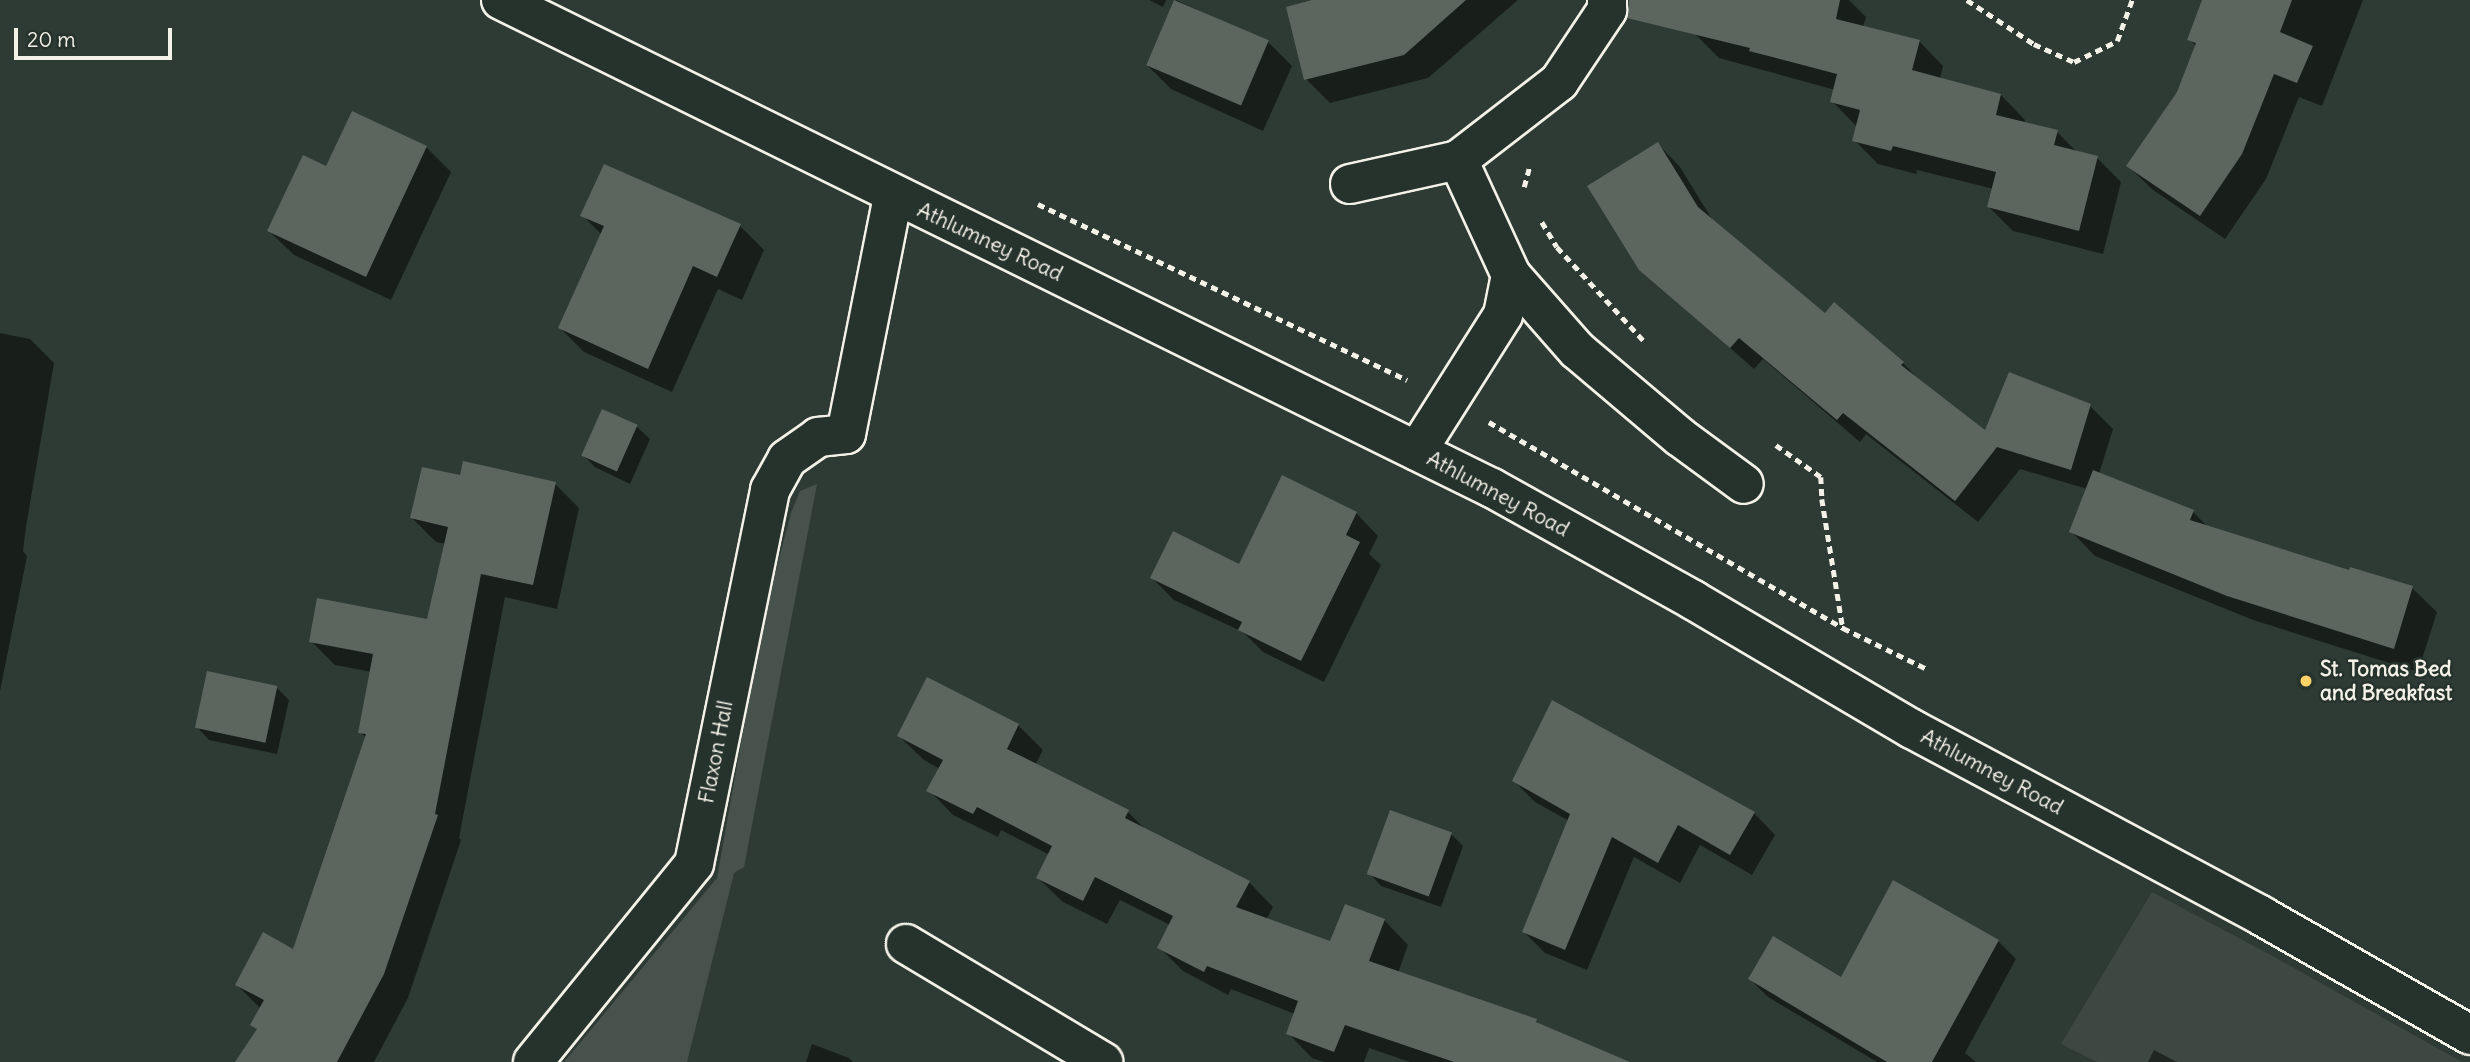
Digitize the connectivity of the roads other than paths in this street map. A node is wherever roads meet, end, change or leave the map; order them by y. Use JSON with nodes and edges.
{"nodes":[{"id":1,"x":501,"y":0,"type":"edge"},
{"id":2,"x":1607,"y":0,"type":"edge"},
{"id":3,"x":1458,"y":160,"type":"junction"},
{"id":4,"x":1350,"y":184,"type":"dead end"},
{"id":5,"x":893,"y":196,"type":"junction"},
{"id":6,"x":1511,"y":275,"type":"junction"},
{"id":7,"x":1417,"y":451,"type":"junction"},
{"id":8,"x":1744,"y":484,"type":"dead end"},
{"id":9,"x":906,"y":944,"type":"dead end"},
{"id":10,"x":2470,"y":1035,"type":"edge"},
{"id":11,"x":533,"y":1062,"type":"edge"},
{"id":12,"x":1103,"y":1062,"type":"edge"}],
"edges":[{"from":1,"to":5,"type":"main road","name":"Athlumney Road"},
{"from":2,"to":3,"type":"main road"},
{"from":3,"to":4,"type":"main road"},
{"from":3,"to":6,"type":"main road"},
{"from":5,"to":7,"type":"main road","name":"Athlumney Road"},
{"from":5,"to":11,"type":"main road","name":"Flaxon Hall"},
{"from":6,"to":7,"type":"main road"},
{"from":6,"to":8,"type":"main road"},
{"from":7,"to":10,"type":"main road","name":"Athlumney Road"},
{"from":9,"to":12,"type":"main road"}]}
